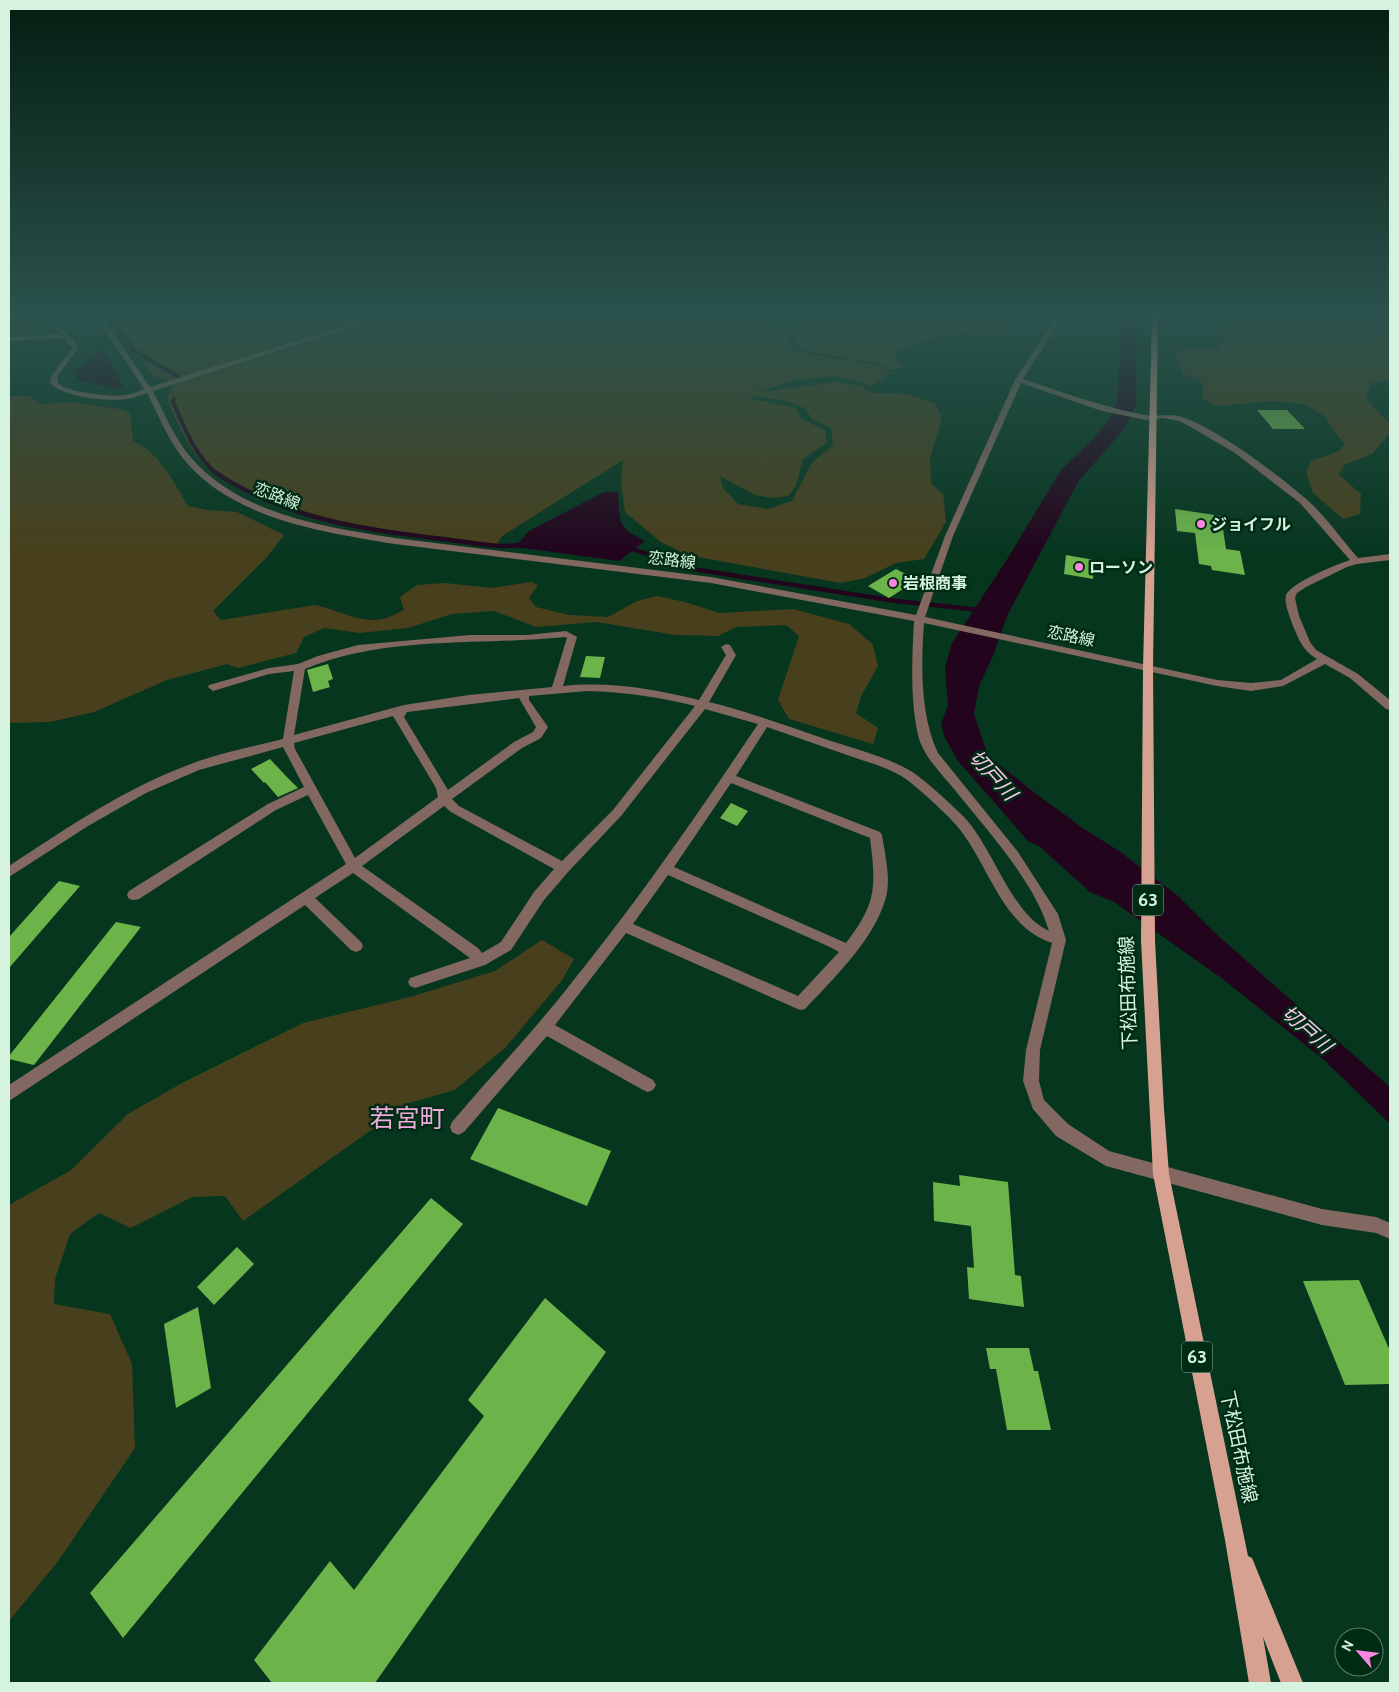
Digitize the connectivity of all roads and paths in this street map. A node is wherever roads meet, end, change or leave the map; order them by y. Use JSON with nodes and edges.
{"nodes":[{"id":1,"x":151,"y":397,"type":"edge"},
{"id":2,"x":1011,"y":397,"type":"edge"},
{"id":3,"x":1069,"y":397,"type":"edge"},
{"id":4,"x":1154,"y":397,"type":"edge"},
{"id":5,"x":1154,"y":417,"type":"junction"},
{"id":6,"x":1390,"y":557,"type":"edge"},
{"id":7,"x":1356,"y":561,"type":"junction"},
{"id":8,"x":919,"y":620,"type":"junction"},
{"id":9,"x":726,"y":647,"type":"dead end"},
{"id":10,"x":1324,"y":660,"type":"junction"},
{"id":11,"x":300,"y":667,"type":"junction"},
{"id":12,"x":1148,"y":668,"type":"junction"},
{"id":13,"x":213,"y":688,"type":"dead end"},
{"id":14,"x":556,"y":691,"type":"junction"},
{"id":15,"x":524,"y":694,"type":"junction"},
{"id":16,"x":701,"y":704,"type":"junction"},
{"id":17,"x":1390,"y":706,"type":"edge"},
{"id":18,"x":404,"y":709,"type":"junction"},
{"id":19,"x":765,"y":722,"type":"junction"},
{"id":20,"x":288,"y":740,"type":"junction"},
{"id":21,"x":729,"y":778,"type":"junction"},
{"id":22,"x":311,"y":789,"type":"junction"},
{"id":23,"x":445,"y":800,"type":"junction"},
{"id":24,"x":353,"y":866,"type":"junction"},
{"id":25,"x":563,"y":868,"type":"junction"},
{"id":26,"x":666,"y":869,"type":"junction"},
{"id":27,"x":9,"y":872,"type":"edge"},
{"id":28,"x":134,"y":895,"type":"dead end"},
{"id":29,"x":307,"y":898,"type":"junction"},
{"id":30,"x":624,"y":926,"type":"junction"},
{"id":31,"x":1059,"y":940,"type":"junction"},
{"id":32,"x":356,"y":946,"type":"dead end"},
{"id":33,"x":848,"y":950,"type":"junction"},
{"id":34,"x":480,"y":961,"type":"junction"},
{"id":35,"x":415,"y":982,"type":"dead end"},
{"id":36,"x":545,"y":1027,"type":"junction"},
{"id":37,"x":648,"y":1085,"type":"dead end"},
{"id":38,"x":9,"y":1094,"type":"edge"},
{"id":39,"x":458,"y":1127,"type":"dead end"},
{"id":40,"x":1161,"y":1174,"type":"junction"},
{"id":41,"x":1390,"y":1231,"type":"edge"},
{"id":42,"x":1235,"y":1540,"type":"junction"},
{"id":43,"x":1260,"y":1683,"type":"edge"},
{"id":44,"x":1292,"y":1683,"type":"edge"}],
"edges":[{"from":1,"to":8,"type":"street","name":"恋路線"},
{"from":2,"to":8,"type":"street"},
{"from":3,"to":5,"type":"street"},
{"from":4,"to":5,"type":"main road","name":"下松田布施線","number":"63"},
{"from":5,"to":7,"type":"street"},
{"from":5,"to":12,"type":"main road","name":"下松田布施線","number":"63"},
{"from":6,"to":7,"type":"street"},
{"from":7,"to":10,"type":"street"},
{"from":8,"to":12,"type":"street","name":"恋路線"},
{"from":8,"to":31,"type":"street"},
{"from":9,"to":16,"type":"street"},
{"from":10,"to":12,"type":"street","name":"恋路線"},
{"from":10,"to":17,"type":"street"},
{"from":11,"to":13,"type":"street"},
{"from":11,"to":14,"type":"street"},
{"from":11,"to":20,"type":"street"},
{"from":12,"to":40,"type":"main road","name":"下松田布施線","number":"63"},
{"from":14,"to":15,"type":"street"},
{"from":14,"to":16,"type":"street"},
{"from":15,"to":18,"type":"street"},
{"from":15,"to":23,"type":"street"},
{"from":16,"to":19,"type":"street"},
{"from":16,"to":25,"type":"street"},
{"from":18,"to":20,"type":"street"},
{"from":18,"to":23,"type":"street"},
{"from":19,"to":21,"type":"street"},
{"from":19,"to":31,"type":"street"},
{"from":20,"to":22,"type":"street"},
{"from":20,"to":27,"type":"street"},
{"from":21,"to":26,"type":"street"},
{"from":21,"to":33,"type":"street"},
{"from":22,"to":24,"type":"street"},
{"from":22,"to":28,"type":"street"},
{"from":23,"to":24,"type":"street"},
{"from":23,"to":25,"type":"street"},
{"from":24,"to":29,"type":"street"},
{"from":24,"to":34,"type":"street"},
{"from":25,"to":34,"type":"street"},
{"from":26,"to":30,"type":"street"},
{"from":26,"to":33,"type":"street"},
{"from":29,"to":32,"type":"street"},
{"from":29,"to":38,"type":"street"},
{"from":30,"to":33,"type":"street"},
{"from":30,"to":36,"type":"street"},
{"from":31,"to":40,"type":"street"},
{"from":34,"to":35,"type":"street"},
{"from":36,"to":37,"type":"street"},
{"from":36,"to":39,"type":"street"},
{"from":40,"to":41,"type":"street"},
{"from":40,"to":42,"type":"main road","name":"下松田布施線","number":"63"},
{"from":42,"to":43,"type":"main road","name":"下松田布施線","number":"63"},
{"from":42,"to":44,"type":"main road","name":"下松田布施線","number":"63"}]}
